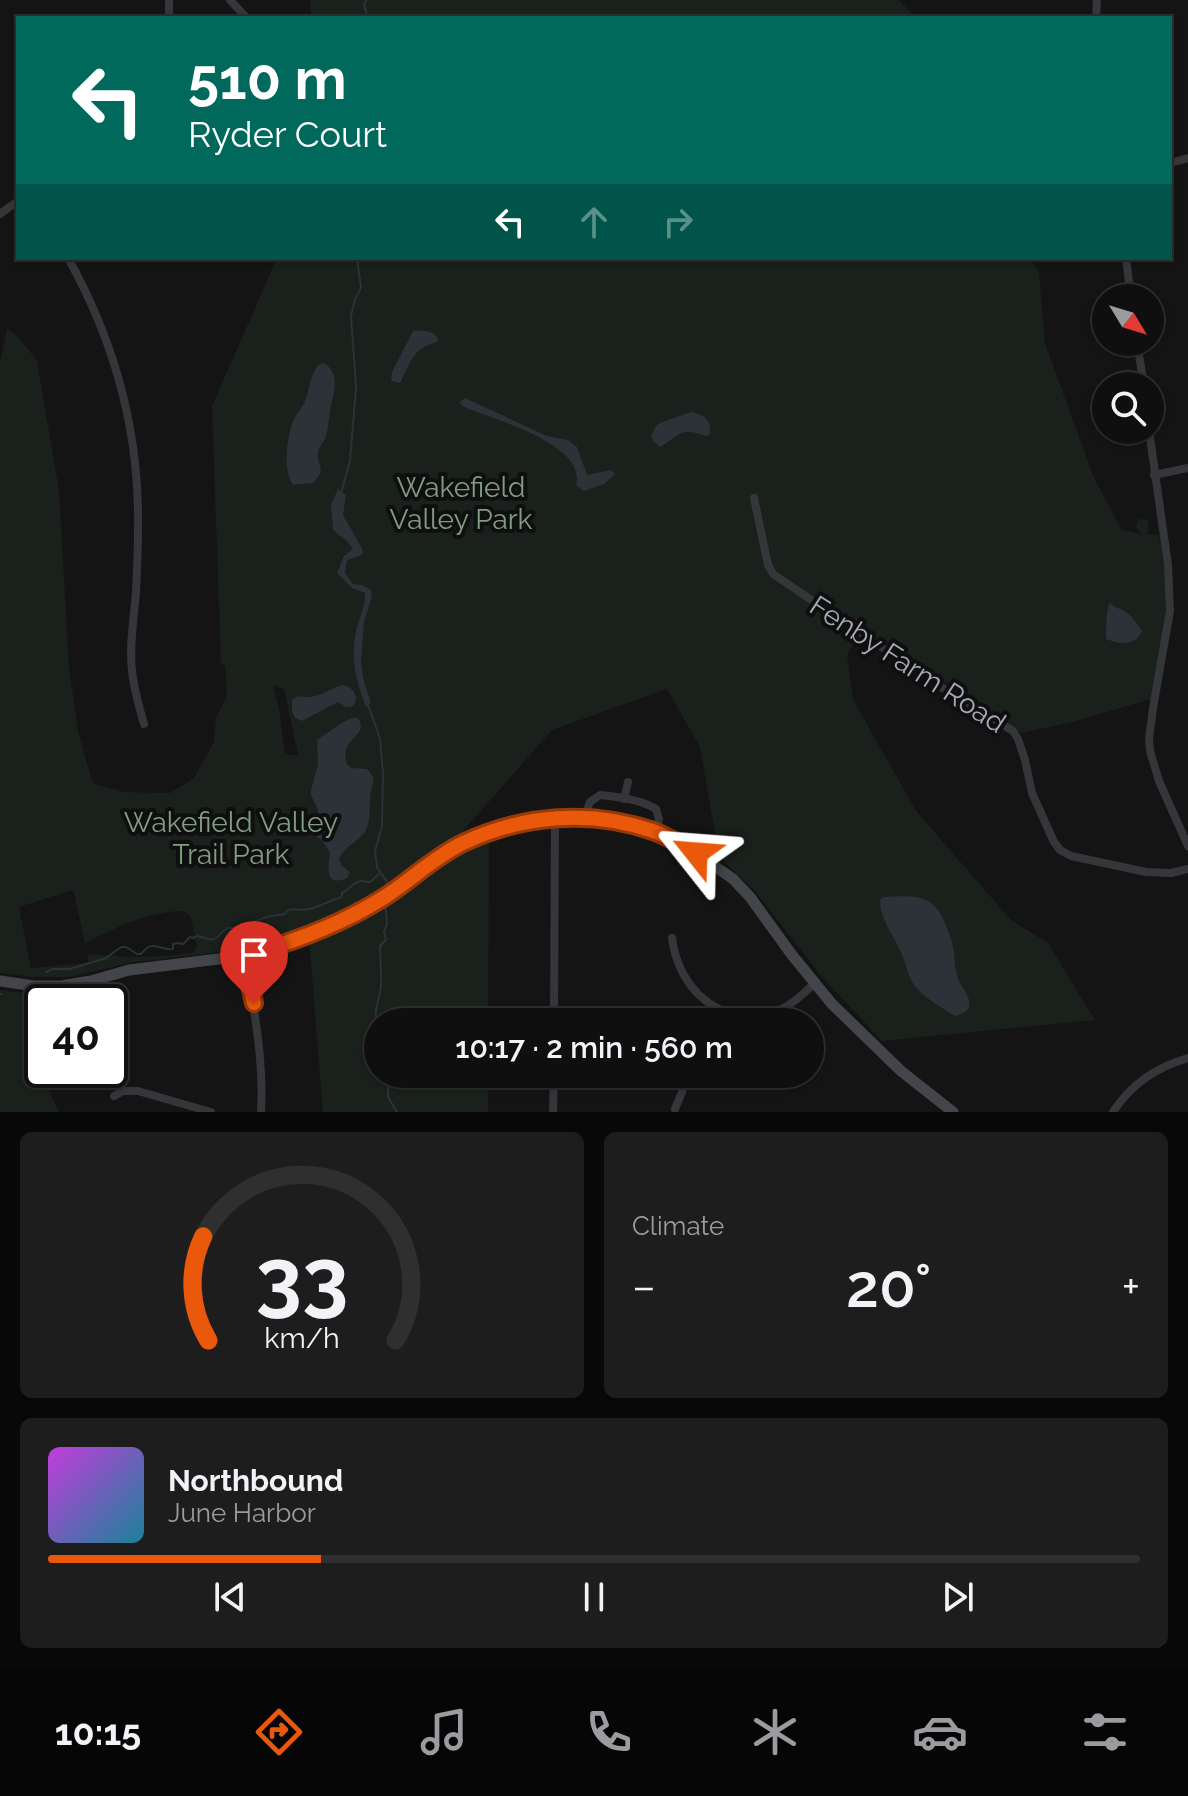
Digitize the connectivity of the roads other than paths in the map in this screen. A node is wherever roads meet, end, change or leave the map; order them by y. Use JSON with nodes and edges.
{"nodes":[{"id":1,"x":230,"y":0,"type":"edge"},
{"id":2,"x":245,"y":16,"type":"edge"},
{"id":3,"x":69,"y":260,"type":"edge"},
{"id":4,"x":1126,"y":260,"type":"edge"},
{"id":5,"x":1129,"y":284,"type":"edge"},
{"id":6,"x":1151,"y":444,"type":"edge"},
{"id":7,"x":1188,"y":468,"type":"edge"},
{"id":8,"x":1154,"y":475,"type":"junction"},
{"id":9,"x":754,"y":498,"type":"dead end"},
{"id":10,"x":144,"y":724,"type":"dead end"},
{"id":11,"x":628,"y":782,"type":"dead end"},
{"id":12,"x":624,"y":799,"type":"junction"},
{"id":13,"x":585,"y":816,"type":"junction"},
{"id":14,"x":555,"y":819,"type":"junction"},
{"id":15,"x":656,"y":831,"type":"junction"},
{"id":16,"x":1188,"y":846,"type":"edge"},
{"id":17,"x":1188,"y":869,"type":"edge"},
{"id":18,"x":672,"y":938,"type":"dead end"},
{"id":19,"x":243,"y":956,"type":"junction"},
{"id":20,"x":0,"y":981,"type":"edge"},
{"id":21,"x":815,"y":983,"type":"junction"},
{"id":22,"x":712,"y":1005,"type":"junction"},
{"id":23,"x":554,"y":1008,"type":"edge"},
{"id":24,"x":710,"y":1008,"type":"edge"},
{"id":25,"x":1188,"y":1058,"type":"edge"},
{"id":26,"x":554,"y":1088,"type":"edge"},
{"id":27,"x":683,"y":1088,"type":"edge"},
{"id":28,"x":114,"y":1096,"type":"dead end"},
{"id":29,"x":939,"y":1108,"type":"edge"},
{"id":30,"x":675,"y":1109,"type":"dead end"},
{"id":31,"x":211,"y":1112,"type":"edge"},
{"id":32,"x":261,"y":1112,"type":"edge"},
{"id":33,"x":553,"y":1112,"type":"edge"},
{"id":34,"x":953,"y":1112,"type":"edge"},
{"id":35,"x":1113,"y":1112,"type":"edge"}],
"edges":[{"from":1,"to":2,"type":"street"},
{"from":3,"to":10,"type":"street"},
{"from":4,"to":5,"type":"street"},
{"from":6,"to":8,"type":"street"},
{"from":7,"to":8,"type":"street"},
{"from":8,"to":16,"type":"street"},
{"from":9,"to":17,"type":"street","name":"Fenby Farm Road"},
{"from":11,"to":12,"type":"street"},
{"from":12,"to":13,"type":"street"},
{"from":12,"to":15,"type":"street"},
{"from":13,"to":14,"type":"street"},
{"from":13,"to":15,"type":"street"},
{"from":14,"to":19,"type":"street"},
{"from":14,"to":23,"type":"street"},
{"from":15,"to":21,"type":"street"},
{"from":18,"to":22,"type":"street"},
{"from":19,"to":20,"type":"street"},
{"from":19,"to":32,"type":"street"},
{"from":21,"to":22,"type":"street"},
{"from":21,"to":29,"type":"street"},
{"from":22,"to":24,"type":"street"},
{"from":25,"to":35,"type":"street"},
{"from":26,"to":33,"type":"street"},
{"from":27,"to":30,"type":"street"},
{"from":28,"to":31,"type":"street"},
{"from":29,"to":34,"type":"street"}]}
